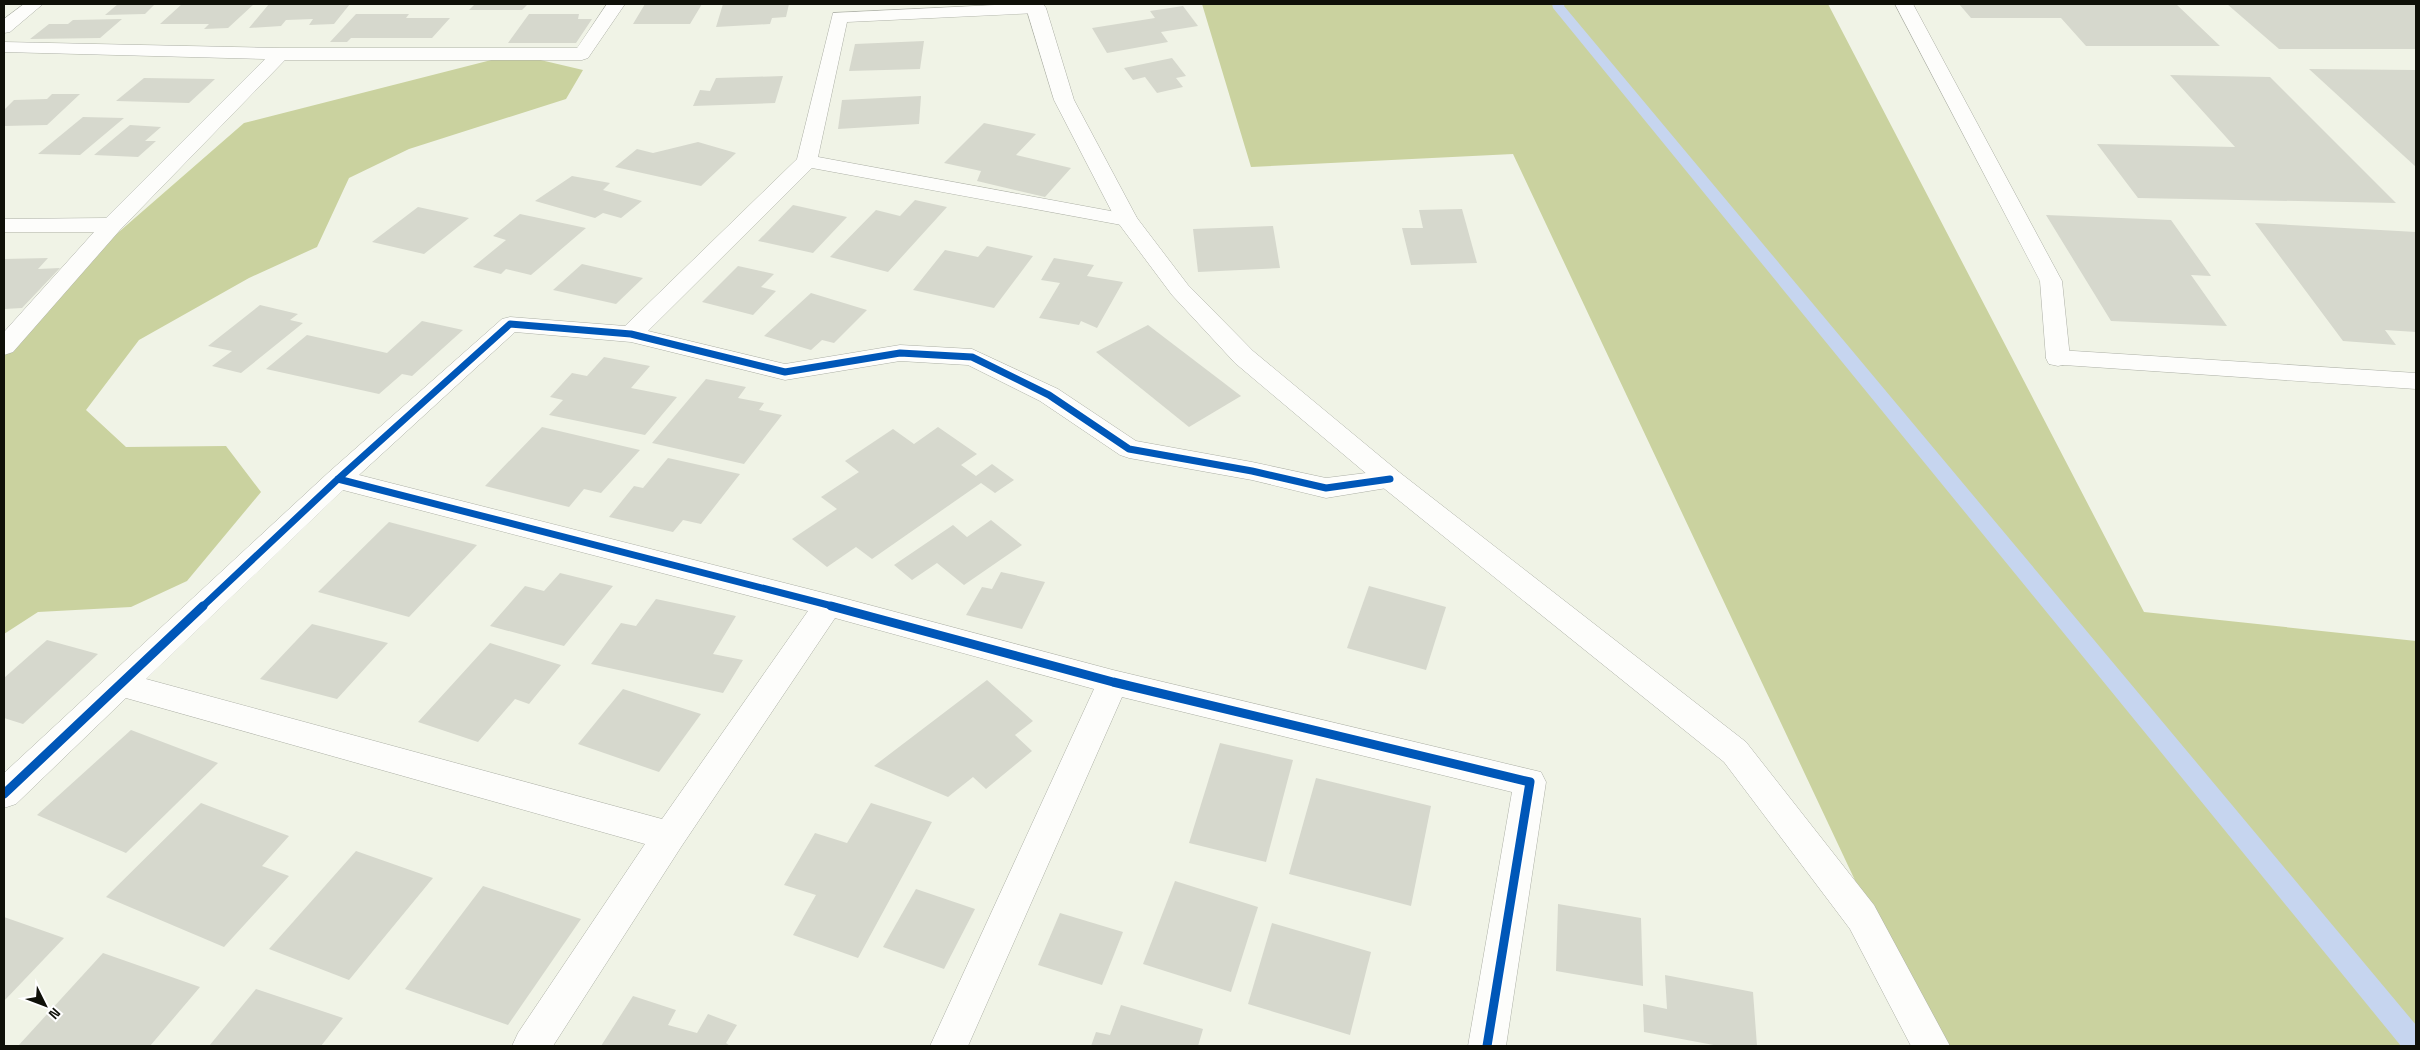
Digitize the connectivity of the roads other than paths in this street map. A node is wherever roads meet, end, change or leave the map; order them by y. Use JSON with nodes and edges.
{"nodes":[{"id":1,"x":34,"y":4,"type":"edge"},
{"id":2,"x":616,"y":4,"type":"edge"},
{"id":3,"x":1904,"y":4,"type":"edge"},
{"id":4,"x":1036,"y":6,"type":"edge"},
{"id":5,"x":4,"y":28,"type":"edge"},
{"id":6,"x":4,"y":47,"type":"edge"},
{"id":7,"x":280,"y":54,"type":"junction"},
{"id":8,"x":807,"y":161,"type":"junction"},
{"id":9,"x":1127,"y":220,"type":"junction"},
{"id":10,"x":4,"y":225,"type":"edge"},
{"id":11,"x":112,"y":225,"type":"junction"},
{"id":12,"x":631,"y":334,"type":"junction"},
{"id":13,"x":4,"y":347,"type":"edge"},
{"id":14,"x":2416,"y":381,"type":"edge"},
{"id":15,"x":338,"y":479,"type":"junction"},
{"id":16,"x":1390,"y":479,"type":"junction"},
{"id":17,"x":828,"y":605,"type":"junction"},
{"id":18,"x":1113,"y":682,"type":"junction"},
{"id":19,"x":119,"y":684,"type":"junction"},
{"id":20,"x":4,"y":794,"type":"edge"},
{"id":21,"x":670,"y":836,"type":"junction"},
{"id":22,"x":532,"y":1046,"type":"edge"},
{"id":23,"x":949,"y":1046,"type":"edge"},
{"id":24,"x":1487,"y":1046,"type":"edge"},
{"id":25,"x":1931,"y":1046,"type":"edge"}],
"edges":[{"from":1,"to":5,"type":"street"},
{"from":2,"to":7,"type":"street"},
{"from":3,"to":14,"type":"street"},
{"from":4,"to":8,"type":"street"},
{"from":4,"to":9,"type":"street"},
{"from":6,"to":7,"type":"street"},
{"from":7,"to":11,"type":"street"},
{"from":8,"to":9,"type":"street"},
{"from":8,"to":12,"type":"street"},
{"from":9,"to":16,"type":"street"},
{"from":10,"to":11,"type":"street"},
{"from":11,"to":13,"type":"street"},
{"from":12,"to":15,"type":"street"},
{"from":12,"to":16,"type":"street"},
{"from":15,"to":17,"type":"street"},
{"from":15,"to":19,"type":"street"},
{"from":16,"to":25,"type":"street"},
{"from":17,"to":18,"type":"street"},
{"from":17,"to":21,"type":"street"},
{"from":18,"to":23,"type":"street"},
{"from":18,"to":24,"type":"street"},
{"from":19,"to":20,"type":"street"},
{"from":19,"to":21,"type":"street"},
{"from":21,"to":22,"type":"street"}]}
